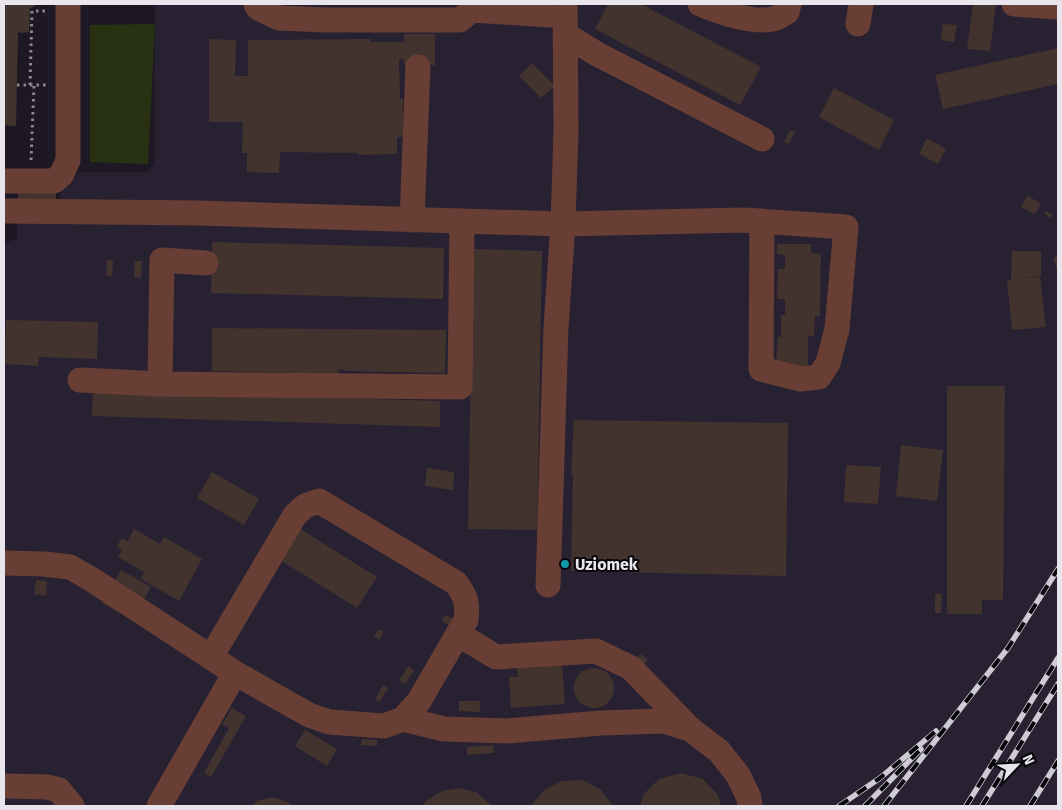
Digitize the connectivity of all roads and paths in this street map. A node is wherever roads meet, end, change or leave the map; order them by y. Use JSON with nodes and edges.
{"nodes":[{"id":1,"x":256,"y":4,"type":"edge"},
{"id":2,"x":700,"y":4,"type":"edge"},
{"id":3,"x":790,"y":4,"type":"edge"},
{"id":4,"x":1014,"y":4,"type":"edge"},
{"id":5,"x":68,"y":7,"type":"edge"},
{"id":6,"x":472,"y":7,"type":"edge"},
{"id":7,"x":1058,"y":7,"type":"edge"},
{"id":8,"x":565,"y":18,"type":"edge"},
{"id":9,"x":418,"y":67,"type":"dead end"},
{"id":10,"x":17,"y":85,"type":"dead end"},
{"id":11,"x":32,"y":85,"type":"junction"},
{"id":12,"x":68,"y":85,"type":"junction"},
{"id":13,"x":762,"y":139,"type":"dead end"},
{"id":14,"x":4,"y":181,"type":"edge"},
{"id":15,"x":30,"y":181,"type":"junction"},
{"id":16,"x":4,"y":211,"type":"edge"},
{"id":17,"x":412,"y":220,"type":"junction"},
{"id":18,"x":462,"y":221,"type":"junction"},
{"id":19,"x":762,"y":221,"type":"junction"},
{"id":20,"x":563,"y":224,"type":"junction"},
{"id":21,"x":206,"y":263,"type":"dead end"},
{"id":22,"x":80,"y":380,"type":"dead end"},
{"id":23,"x":160,"y":384,"type":"junction"},
{"id":24,"x":4,"y":564,"type":"edge"},
{"id":25,"x":548,"y":585,"type":"dead end"},
{"id":26,"x":458,"y":634,"type":"junction"},
{"id":27,"x":211,"y":657,"type":"junction"},
{"id":28,"x":235,"y":672,"type":"junction"},
{"id":29,"x":404,"y":719,"type":"junction"},
{"id":30,"x":690,"y":729,"type":"junction"},
{"id":31,"x":4,"y":786,"type":"edge"},
{"id":32,"x":72,"y":806,"type":"edge"},
{"id":33,"x":159,"y":806,"type":"edge"},
{"id":34,"x":750,"y":806,"type":"edge"}],
"edges":[{"from":1,"to":6,"type":"lane"},
{"from":2,"to":3,"type":"lane"},
{"from":4,"to":7,"type":"lane"},
{"from":5,"to":11,"type":"path"},
{"from":5,"to":12,"type":"lane"},
{"from":6,"to":8,"type":"lane"},
{"from":8,"to":13,"type":"lane"},
{"from":8,"to":20,"type":"lane"},
{"from":9,"to":17,"type":"lane"},
{"from":10,"to":11,"type":"path"},
{"from":11,"to":12,"type":"path"},
{"from":11,"to":15,"type":"path"},
{"from":12,"to":15,"type":"lane"},
{"from":14,"to":15,"type":"lane"},
{"from":16,"to":17,"type":"lane"},
{"from":17,"to":18,"type":"lane"},
{"from":18,"to":20,"type":"lane"},
{"from":18,"to":23,"type":"lane"},
{"from":19,"to":19,"type":"lane"},
{"from":19,"to":20,"type":"lane"},
{"from":20,"to":25,"type":"lane"},
{"from":21,"to":23,"type":"lane"},
{"from":22,"to":23,"type":"lane"},
{"from":24,"to":27,"type":"lane"},
{"from":26,"to":27,"type":"lane"},
{"from":26,"to":29,"type":"lane"},
{"from":26,"to":30,"type":"lane"},
{"from":27,"to":28,"type":"lane"},
{"from":28,"to":29,"type":"lane"},
{"from":28,"to":33,"type":"lane"},
{"from":29,"to":30,"type":"lane"},
{"from":30,"to":34,"type":"lane"},
{"from":31,"to":32,"type":"lane"}]}
